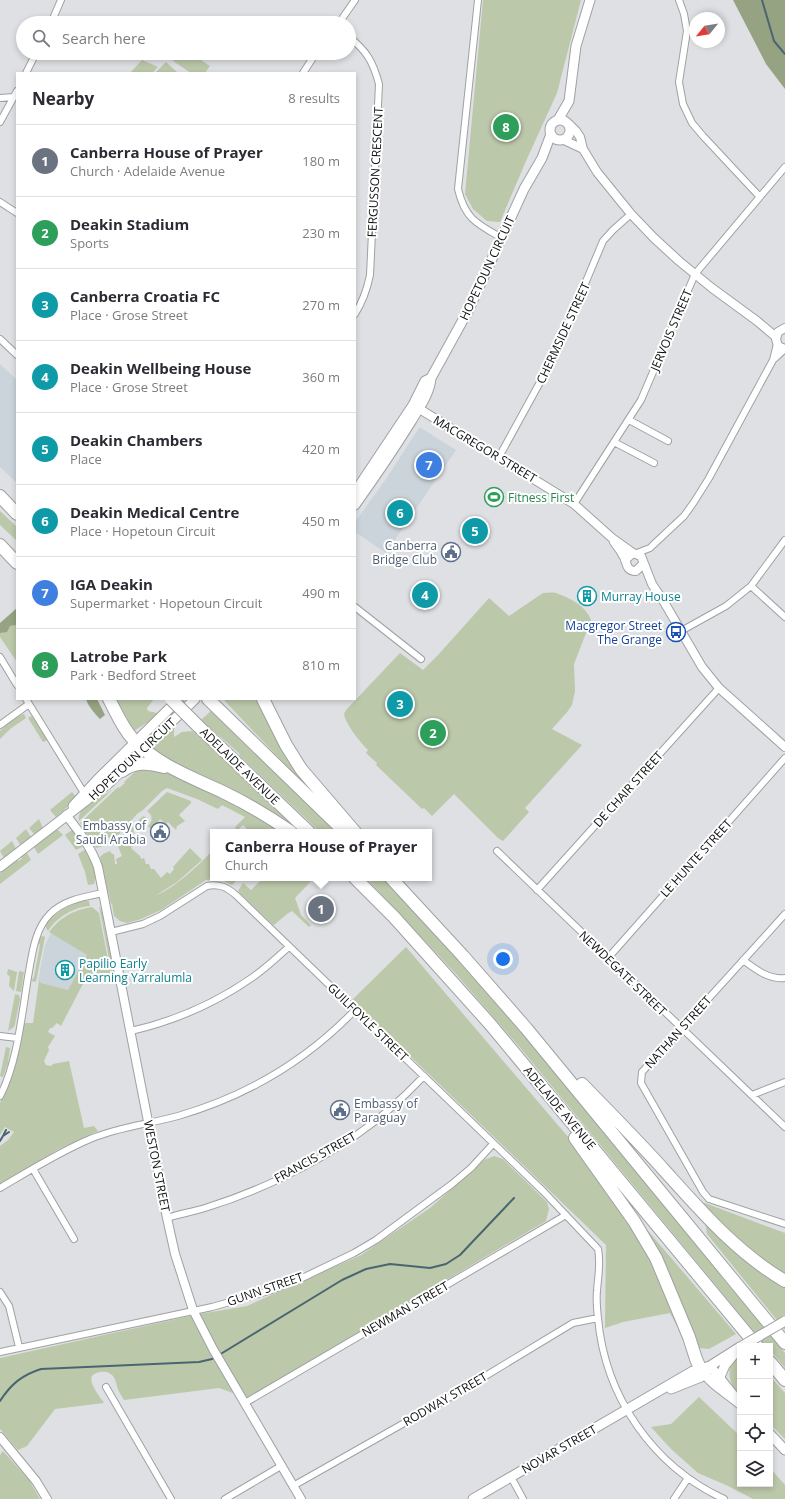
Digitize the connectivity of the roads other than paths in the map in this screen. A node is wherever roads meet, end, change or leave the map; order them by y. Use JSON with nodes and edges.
{"nodes":[{"id":1,"x":61,"y":0,"type":"edge"},
{"id":2,"x":355,"y":0,"type":"edge"},
{"id":3,"x":478,"y":0,"type":"edge"},
{"id":4,"x":590,"y":0,"type":"edge"},
{"id":5,"x":679,"y":0,"type":"edge"},
{"id":6,"x":54,"y":16,"type":"edge"},
{"id":7,"x":344,"y":16,"type":"edge"},
{"id":8,"x":356,"y":43,"type":"edge"},
{"id":9,"x":32,"y":60,"type":"edge"},
{"id":10,"x":311,"y":60,"type":"edge"},
{"id":11,"x":26,"y":72,"type":"edge"},
{"id":12,"x":304,"y":72,"type":"edge"},
{"id":13,"x":16,"y":94,"type":"edge"},
{"id":14,"x":0,"y":98,"type":"edge"},
{"id":15,"x":569,"y":101,"type":"junction"},
{"id":16,"x":558,"y":120,"type":"junction"},
{"id":17,"x":0,"y":122,"type":"edge"},
{"id":18,"x":569,"y":124,"type":"junction"},
{"id":19,"x":551,"y":134,"type":"junction"},
{"id":20,"x":562,"y":140,"type":"junction"},
{"id":21,"x":583,"y":149,"type":"junction"},
{"id":22,"x":542,"y":158,"type":"junction"},
{"id":23,"x":785,"y":167,"type":"edge"},
{"id":24,"x":759,"y":196,"type":"junction"},
{"id":25,"x":0,"y":202,"type":"edge"},
{"id":26,"x":16,"y":212,"type":"edge"},
{"id":27,"x":631,"y":214,"type":"junction"},
{"id":28,"x":502,"y":238,"type":"junction"},
{"id":29,"x":695,"y":274,"type":"junction"},
{"id":30,"x":356,"y":312,"type":"edge"},
{"id":31,"x":779,"y":335,"type":"edge"},
{"id":32,"x":0,"y":339,"type":"edge"},
{"id":33,"x":785,"y":349,"type":"edge"},
{"id":34,"x":16,"y":354,"type":"edge"},
{"id":35,"x":773,"y":360,"type":"junction"},
{"id":36,"x":416,"y":407,"type":"junction"},
{"id":37,"x":629,"y":420,"type":"junction"},
{"id":38,"x":668,"y":441,"type":"dead end"},
{"id":39,"x":614,"y":442,"type":"junction"},
{"id":40,"x":499,"y":457,"type":"junction"},
{"id":41,"x":654,"y":464,"type":"dead end"},
{"id":42,"x":0,"y":489,"type":"edge"},
{"id":43,"x":356,"y":491,"type":"edge"},
{"id":44,"x":0,"y":496,"type":"edge"},
{"id":45,"x":16,"y":502,"type":"edge"},
{"id":46,"x":356,"y":503,"type":"edge"},
{"id":47,"x":574,"y":504,"type":"junction"},
{"id":48,"x":16,"y":513,"type":"edge"},
{"id":49,"x":0,"y":535,"type":"edge"},
{"id":50,"x":612,"y":538,"type":"junction"},
{"id":51,"x":785,"y":540,"type":"edge"},
{"id":52,"x":0,"y":545,"type":"edge"},
{"id":53,"x":650,"y":548,"type":"junction"},
{"id":54,"x":16,"y":550,"type":"edge"},
{"id":55,"x":635,"y":553,"type":"junction"},
{"id":56,"x":625,"y":560,"type":"junction"},
{"id":57,"x":16,"y":562,"type":"edge"},
{"id":58,"x":643,"y":563,"type":"junction"},
{"id":59,"x":635,"y":571,"type":"junction"},
{"id":60,"x":652,"y":584,"type":"junction"},
{"id":61,"x":751,"y":586,"type":"junction"},
{"id":62,"x":356,"y":608,"type":"edge"},
{"id":63,"x":785,"y":617,"type":"edge"},
{"id":64,"x":681,"y":631,"type":"junction"},
{"id":65,"x":0,"y":657,"type":"edge"},
{"id":66,"x":421,"y":659,"type":"dead end"},
{"id":67,"x":16,"y":683,"type":"edge"},
{"id":68,"x":720,"y":688,"type":"junction"},
{"id":69,"x":109,"y":700,"type":"edge"},
{"id":70,"x":172,"y":700,"type":"edge"},
{"id":71,"x":178,"y":700,"type":"edge"},
{"id":72,"x":194,"y":700,"type":"edge"},
{"id":73,"x":264,"y":700,"type":"edge"},
{"id":74,"x":27,"y":702,"type":"edge"},
{"id":75,"x":212,"y":703,"type":"edge"},
{"id":76,"x":0,"y":725,"type":"edge"},
{"id":77,"x":140,"y":745,"type":"junction"},
{"id":78,"x":785,"y":747,"type":"edge"},
{"id":79,"x":785,"y":758,"type":"edge"},
{"id":80,"x":122,"y":771,"type":"junction"},
{"id":81,"x":178,"y":772,"type":"junction"},
{"id":82,"x":87,"y":796,"type":"junction"},
{"id":83,"x":66,"y":815,"type":"junction"},
{"id":84,"x":287,"y":829,"type":"edge"},
{"id":85,"x":306,"y":829,"type":"edge"},
{"id":86,"x":343,"y":829,"type":"edge"},
{"id":87,"x":352,"y":829,"type":"edge"},
{"id":88,"x":496,"y":852,"type":"dead end"},
{"id":89,"x":0,"y":867,"type":"edge"},
{"id":90,"x":355,"y":881,"type":"edge"},
{"id":91,"x":358,"y":881,"type":"edge"},
{"id":92,"x":394,"y":881,"type":"edge"},
{"id":93,"x":397,"y":881,"type":"edge"},
{"id":94,"x":537,"y":890,"type":"junction"},
{"id":95,"x":103,"y":893,"type":"junction"},
{"id":96,"x":370,"y":894,"type":"junction"},
{"id":97,"x":412,"y":899,"type":"junction"},
{"id":98,"x":785,"y":914,"type":"edge"},
{"id":99,"x":111,"y":932,"type":"junction"},
{"id":100,"x":289,"y":947,"type":"junction"},
{"id":101,"x":608,"y":958,"type":"junction"},
{"id":102,"x":744,"y":960,"type":"junction"},
{"id":103,"x":785,"y":978,"type":"edge"},
{"id":104,"x":355,"y":1010,"type":"junction"},
{"id":105,"x":526,"y":1028,"type":"junction"},
{"id":106,"x":682,"y":1028,"type":"junction"},
{"id":107,"x":131,"y":1031,"type":"junction"},
{"id":108,"x":0,"y":1036,"type":"edge"},
{"id":109,"x":17,"y":1038,"type":"junction"},
{"id":110,"x":520,"y":1060,"type":"junction"},
{"id":111,"x":424,"y":1076,"type":"junction"},
{"id":112,"x":785,"y":1082,"type":"edge"},
{"id":113,"x":752,"y":1095,"type":"junction"},
{"id":114,"x":0,"y":1096,"type":"edge"},
{"id":115,"x":148,"y":1122,"type":"junction"},
{"id":116,"x":785,"y":1127,"type":"edge"},
{"id":117,"x":493,"y":1144,"type":"junction"},
{"id":118,"x":33,"y":1169,"type":"junction"},
{"id":119,"x":0,"y":1188,"type":"edge"},
{"id":120,"x":566,"y":1215,"type":"junction"},
{"id":121,"x":167,"y":1218,"type":"junction"},
{"id":122,"x":785,"y":1224,"type":"edge"},
{"id":123,"x":74,"y":1239,"type":"dead end"},
{"id":124,"x":767,"y":1271,"type":"junction"},
{"id":125,"x":785,"y":1281,"type":"edge"},
{"id":126,"x":785,"y":1290,"type":"edge"},
{"id":127,"x":0,"y":1292,"type":"edge"},
{"id":128,"x":193,"y":1310,"type":"junction"},
{"id":129,"x":598,"y":1318,"type":"junction"},
{"id":130,"x":785,"y":1321,"type":"edge"},
{"id":131,"x":781,"y":1336,"type":"edge"},
{"id":132,"x":747,"y":1343,"type":"edge"},
{"id":133,"x":754,"y":1343,"type":"edge"},
{"id":134,"x":785,"y":1343,"type":"edge"},
{"id":135,"x":19,"y":1347,"type":"junction"},
{"id":136,"x":737,"y":1349,"type":"edge"},
{"id":137,"x":737,"y":1351,"type":"edge"},
{"id":138,"x":0,"y":1352,"type":"edge"},
{"id":139,"x":773,"y":1366,"type":"edge"},
{"id":140,"x":705,"y":1369,"type":"junction"},
{"id":141,"x":720,"y":1377,"type":"junction"},
{"id":142,"x":785,"y":1380,"type":"edge"},
{"id":143,"x":106,"y":1387,"type":"dead end"},
{"id":144,"x":737,"y":1400,"type":"edge"},
{"id":145,"x":737,"y":1402,"type":"edge"},
{"id":146,"x":245,"y":1403,"type":"junction"},
{"id":147,"x":627,"y":1410,"type":"junction"},
{"id":148,"x":0,"y":1437,"type":"edge"},
{"id":149,"x":773,"y":1437,"type":"edge"},
{"id":150,"x":785,"y":1450,"type":"edge"},
{"id":151,"x":282,"y":1466,"type":"junction"},
{"id":152,"x":511,"y":1477,"type":"junction"},
{"id":153,"x":688,"y":1478,"type":"junction"},
{"id":154,"x":293,"y":1486,"type":"junction"},
{"id":155,"x":47,"y":1499,"type":"edge"},
{"id":156,"x":171,"y":1499,"type":"edge"},
{"id":157,"x":225,"y":1499,"type":"edge"},
{"id":158,"x":301,"y":1499,"type":"edge"},
{"id":159,"x":473,"y":1499,"type":"edge"},
{"id":160,"x":523,"y":1499,"type":"edge"},
{"id":161,"x":674,"y":1499,"type":"edge"},
{"id":162,"x":724,"y":1499,"type":"edge"}],
"edges":[{"from":1,"to":6,"type":"street"},
{"from":2,"to":7,"type":"street"},
{"from":3,"to":28,"type":"street"},
{"from":4,"to":15,"type":"main road"},
{"from":5,"to":24,"type":"street"},
{"from":8,"to":30,"type":"street","name":"FERGUSSON CRESCENT"},
{"from":9,"to":11,"type":"street"},
{"from":10,"to":12,"type":"street"},
{"from":13,"to":14,"type":"street"},
{"from":13,"to":17,"type":"street"},
{"from":15,"to":16,"type":"main road"},
{"from":15,"to":18,"type":"main road"},
{"from":16,"to":18,"type":"main road"},
{"from":16,"to":19,"type":"main road"},
{"from":18,"to":20,"type":"main road"},
{"from":18,"to":21,"type":"street"},
{"from":19,"to":20,"type":"main road"},
{"from":19,"to":22,"type":"main road","name":"HOPETOUN CIRCUIT"},
{"from":20,"to":21,"type":"street"},
{"from":20,"to":22,"type":"main road","name":"HOPETOUN CIRCUIT"},
{"from":21,"to":27,"type":"street"},
{"from":22,"to":28,"type":"main road","name":"HOPETOUN CIRCUIT"},
{"from":23,"to":24,"type":"street","name":"JERVOIS STREET"},
{"from":24,"to":29,"type":"street","name":"JERVOIS STREET"},
{"from":25,"to":26,"type":"street"},
{"from":27,"to":29,"type":"street"},
{"from":27,"to":40,"type":"street","name":"CHERMSIDE STREET"},
{"from":28,"to":36,"type":"main road","name":"HOPETOUN CIRCUIT"},
{"from":29,"to":31,"type":"street"},
{"from":29,"to":37,"type":"street","name":"JERVOIS STREET"},
{"from":31,"to":33,"type":"street"},
{"from":31,"to":35,"type":"street"},
{"from":32,"to":34,"type":"street"},
{"from":33,"to":35,"type":"street"},
{"from":35,"to":53,"type":"street"},
{"from":36,"to":40,"type":"street","name":"MACGREGOR STREET"},
{"from":36,"to":43,"type":"main road","name":"HOPETOUN CIRCUIT"},
{"from":36,"to":46,"type":"main road","name":"HOPETOUN CIRCUIT"},
{"from":37,"to":38,"type":"street"},
{"from":37,"to":39,"type":"street","name":"JERVOIS STREET"},
{"from":39,"to":41,"type":"street"},
{"from":39,"to":47,"type":"street","name":"JERVOIS STREET"},
{"from":40,"to":47,"type":"street","name":"MACGREGOR STREET"},
{"from":42,"to":45,"type":"highway"},
{"from":44,"to":48,"type":"highway"},
{"from":47,"to":50,"type":"street","name":"MACGREGOR STREET"},
{"from":49,"to":54,"type":"highway"},
{"from":50,"to":55,"type":"street","name":"MACGREGOR STREET"},
{"from":50,"to":56,"type":"street","name":"MACGREGOR STREET"},
{"from":51,"to":61,"type":"street"},
{"from":52,"to":57,"type":"highway"},
{"from":53,"to":55,"type":"street"},
{"from":53,"to":58,"type":"street"},
{"from":55,"to":56,"type":"street"},
{"from":55,"to":58,"type":"street"},
{"from":56,"to":59,"type":"street"},
{"from":58,"to":59,"type":"street"},
{"from":58,"to":60,"type":"street"},
{"from":59,"to":60,"type":"street"},
{"from":60,"to":64,"type":"street"},
{"from":61,"to":63,"type":"street"},
{"from":61,"to":64,"type":"street"},
{"from":62,"to":66,"type":"street"},
{"from":64,"to":68,"type":"street"},
{"from":65,"to":67,"type":"street"},
{"from":68,"to":78,"type":"street"},
{"from":68,"to":94,"type":"street","name":"DE CHAIR STREET"},
{"from":69,"to":77,"type":"highway"},
{"from":70,"to":85,"type":"highway","name":"ADELAIDE AVENUE","bridge":true},
{"from":71,"to":77,"type":"main road","name":"HOPETOUN CIRCUIT"},
{"from":72,"to":77,"type":"main road","name":"HOPETOUN CIRCUIT"},
{"from":73,"to":87,"type":"highway"},
{"from":74,"to":76,"type":"street"},
{"from":74,"to":82,"type":"street"},
{"from":75,"to":86,"type":"highway"},
{"from":77,"to":80,"type":"main road","name":"HOPETOUN CIRCUIT"},
{"from":77,"to":81,"type":"highway"},
{"from":77,"to":82,"type":"main road","name":"HOPETOUN CIRCUIT"},
{"from":79,"to":101,"type":"street","name":"LE HUNTE STREET"},
{"from":80,"to":81,"type":"highway"},
{"from":80,"to":82,"type":"main road","name":"HOPETOUN CIRCUIT"},
{"from":81,"to":84,"type":"highway"},
{"from":82,"to":83,"type":"main road","name":"HOPETOUN CIRCUIT"},
{"from":83,"to":89,"type":"main road","name":"HOPETOUN CIRCUIT"},
{"from":83,"to":95,"type":"street","name":"WESTON STREET"},
{"from":88,"to":94,"type":"street","name":"NEWDEGATE STREET"},
{"from":90,"to":96,"type":"highway"},
{"from":91,"to":96,"type":"highway","name":"ADELAIDE AVENUE"},
{"from":92,"to":97,"type":"highway","name":"ADELAIDE AVENUE"},
{"from":93,"to":97,"type":"highway"},
{"from":94,"to":101,"type":"street","name":"NEWDEGATE STREET"},
{"from":95,"to":99,"type":"street","name":"WESTON STREET"},
{"from":95,"to":109,"type":"street"},
{"from":96,"to":110,"type":"highway","name":"ADELAIDE AVENUE"},
{"from":97,"to":105,"type":"highway","name":"ADELAIDE AVENUE"},
{"from":98,"to":102,"type":"street","name":"NATHAN STREET"},
{"from":99,"to":100,"type":"street","name":"GUILFOYLE STREET"},
{"from":99,"to":107,"type":"street","name":"WESTON STREET"},
{"from":100,"to":104,"type":"street","name":"GUILFOYLE STREET"},
{"from":100,"to":107,"type":"street"},
{"from":101,"to":106,"type":"street","name":"NEWDEGATE STREET"},
{"from":102,"to":103,"type":"street"},
{"from":102,"to":106,"type":"street","name":"NATHAN STREET"},
{"from":104,"to":111,"type":"street","name":"GUILFOYLE STREET"},
{"from":104,"to":115,"type":"street"},
{"from":105,"to":124,"type":"highway"},
{"from":105,"to":131,"type":"highway","name":"ADELAIDE AVENUE"},
{"from":106,"to":113,"type":"street","name":"NEWDEGATE STREET"},
{"from":106,"to":122,"type":"street","name":"NATHAN STREET"},
{"from":107,"to":115,"type":"street","name":"WESTON STREET"},
{"from":108,"to":109,"type":"street"},
{"from":109,"to":114,"type":"street"},
{"from":110,"to":133,"type":"highway","name":"ADELAIDE AVENUE"},
{"from":110,"to":140,"type":"highway"},
{"from":111,"to":117,"type":"street","name":"GUILFOYLE STREET"},
{"from":111,"to":121,"type":"street","name":"FRANCIS STREET"},
{"from":112,"to":113,"type":"street"},
{"from":113,"to":116,"type":"street","name":"NEWDEGATE STREET"},
{"from":115,"to":118,"type":"street"},
{"from":115,"to":121,"type":"street","name":"WESTON STREET"},
{"from":117,"to":120,"type":"street","name":"GUILFOYLE STREET"},
{"from":117,"to":128,"type":"street","name":"GUNN STREET"},
{"from":118,"to":119,"type":"street"},
{"from":118,"to":123,"type":"street"},
{"from":120,"to":129,"type":"street","name":"GUILFOYLE STREET"},
{"from":120,"to":146,"type":"street","name":"NEWMAN STREET"},
{"from":121,"to":128,"type":"street","name":"WESTON STREET"},
{"from":124,"to":125,"type":"highway"},
{"from":124,"to":126,"type":"highway"},
{"from":127,"to":135,"type":"street"},
{"from":128,"to":135,"type":"street","name":"GUNN STREET"},
{"from":128,"to":146,"type":"street","name":"WESTON STREET"},
{"from":129,"to":147,"type":"street"},
{"from":129,"to":154,"type":"street","name":"RODWAY STREET"},
{"from":130,"to":132,"type":"main road","name":"NOVAR STREET","bridge":true},
{"from":131,"to":134,"type":"highway","name":"ADELAIDE AVENUE"},
{"from":135,"to":138,"type":"street","name":"GUNN STREET"},
{"from":136,"to":140,"type":"main road","name":"NOVAR STREET"},
{"from":137,"to":141,"type":"main road"},
{"from":139,"to":142,"type":"highway"},
{"from":140,"to":141,"type":"main road"},
{"from":140,"to":145,"type":"main road"},
{"from":140,"to":147,"type":"main road","name":"NOVAR STREET"},
{"from":141,"to":144,"type":"main road"},
{"from":143,"to":156,"type":"street"},
{"from":146,"to":151,"type":"street","name":"WESTON STREET"},
{"from":147,"to":152,"type":"main road","name":"NOVAR STREET"},
{"from":147,"to":153,"type":"street"},
{"from":148,"to":155,"type":"street"},
{"from":149,"to":150,"type":"main road"},
{"from":151,"to":154,"type":"street","name":"WESTON STREET"},
{"from":151,"to":157,"type":"street"},
{"from":152,"to":159,"type":"main road","name":"NOVAR STREET"},
{"from":152,"to":160,"type":"street"},
{"from":153,"to":161,"type":"street"},
{"from":153,"to":162,"type":"street"},
{"from":154,"to":158,"type":"street","name":"WESTON STREET"}]}
